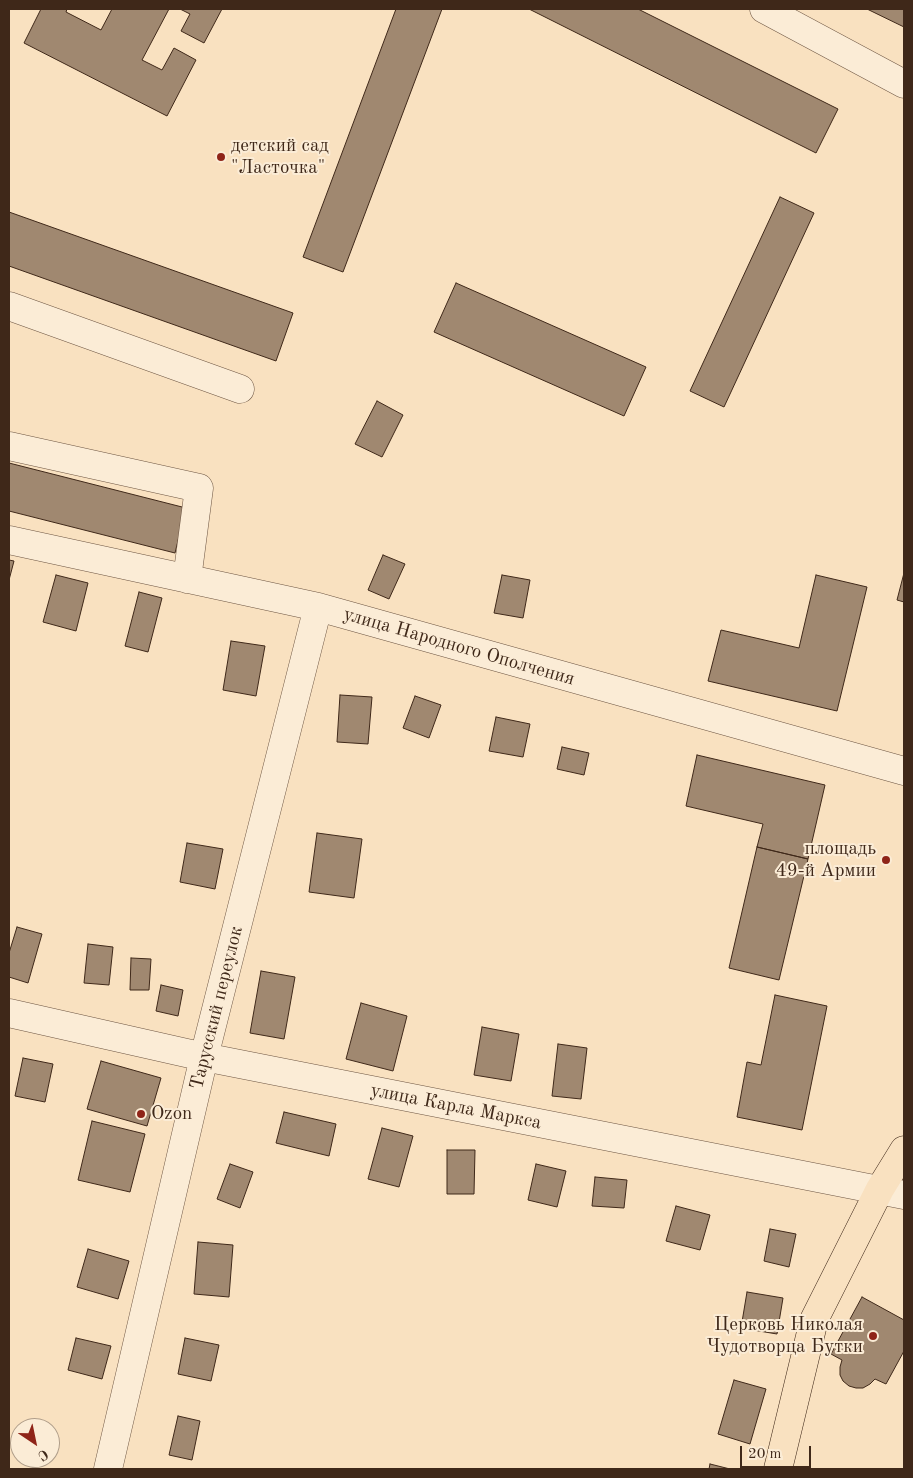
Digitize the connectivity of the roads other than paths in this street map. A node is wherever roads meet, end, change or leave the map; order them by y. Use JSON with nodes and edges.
{"nodes":[{"id":1,"x":764,"y":9,"type":"edge"},
{"id":2,"x":904,"y":84,"type":"edge"},
{"id":3,"x":9,"y":306,"type":"edge"},
{"id":4,"x":240,"y":389,"type":"dead end"},
{"id":5,"x":9,"y":446,"type":"edge"},
{"id":6,"x":9,"y":540,"type":"edge"},
{"id":7,"x":186,"y":579,"type":"junction"},
{"id":8,"x":318,"y":607,"type":"junction"},
{"id":9,"x":904,"y":771,"type":"edge"},
{"id":10,"x":9,"y":1013,"type":"edge"},
{"id":11,"x":204,"y":1058,"type":"junction"},
{"id":12,"x":904,"y":1150,"type":"edge"},
{"id":13,"x":892,"y":1192,"type":"edge"},
{"id":14,"x":108,"y":1469,"type":"edge"},
{"id":15,"x":778,"y":1469,"type":"edge"}],
"edges":[{"from":1,"to":2,"type":"street"},
{"from":3,"to":4,"type":"street"},
{"from":5,"to":7,"type":"street"},
{"from":6,"to":7,"type":"street","name":"улица Народного Ополчения"},
{"from":7,"to":8,"type":"street","name":"улица Народного Ополчения"},
{"from":8,"to":9,"type":"street","name":"улица Народного Ополчения"},
{"from":8,"to":11,"type":"street","name":"Тарусский переулок"},
{"from":10,"to":11,"type":"street","name":"улица Карла Маркса"},
{"from":11,"to":13,"type":"street","name":"улица Карла Маркса"},
{"from":11,"to":14,"type":"street","name":"Тарусский переулок"},
{"from":12,"to":13,"type":"main road"},
{"from":13,"to":15,"type":"main road"}]}
